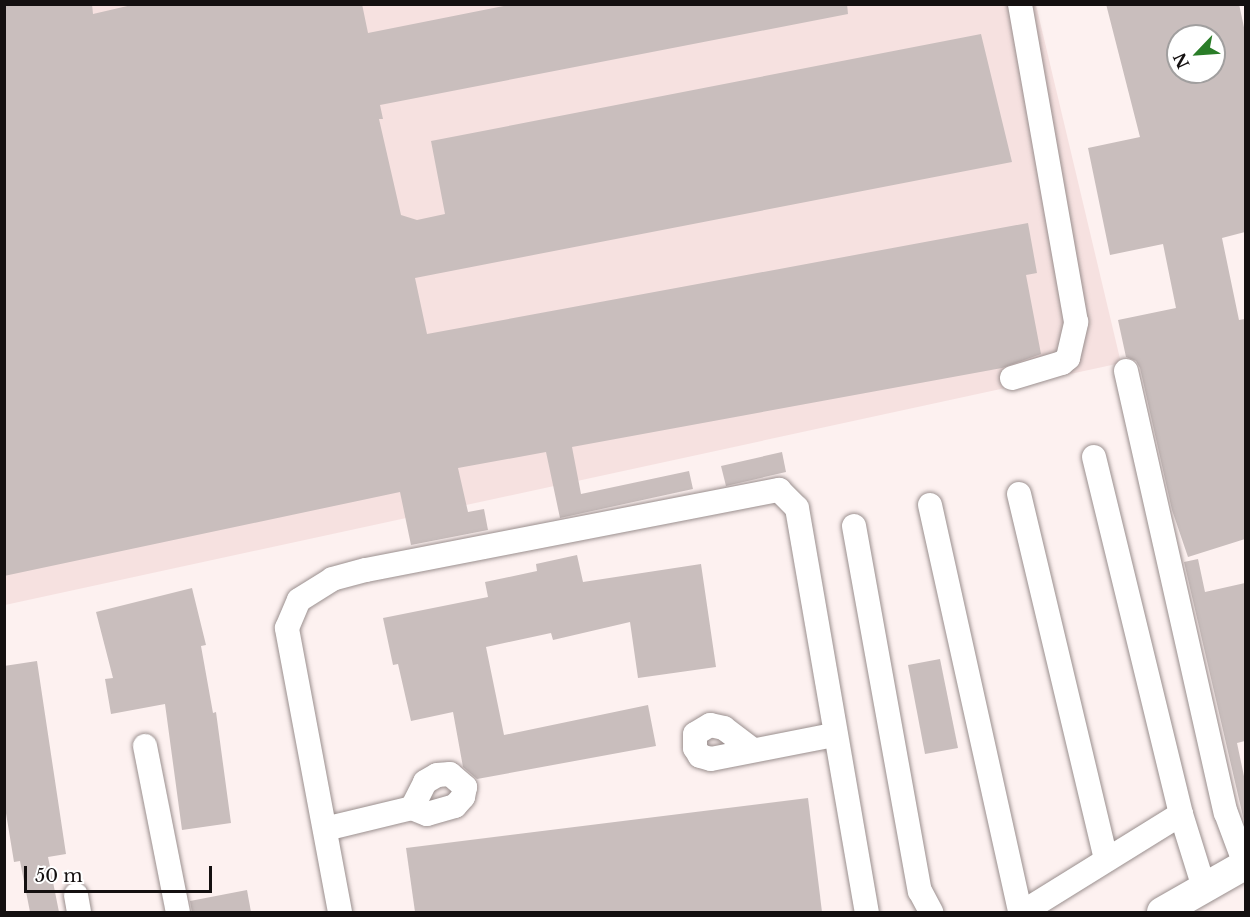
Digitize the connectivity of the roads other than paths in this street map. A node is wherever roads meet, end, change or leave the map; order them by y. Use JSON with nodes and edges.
{"nodes":[{"id":1,"x":1020,"y":4,"type":"edge"},
{"id":2,"x":1126,"y":371,"type":"dead end"},
{"id":3,"x":1012,"y":378,"type":"dead end"},
{"id":4,"x":1094,"y":457,"type":"dead end"},
{"id":5,"x":1019,"y":494,"type":"dead end"},
{"id":6,"x":930,"y":505,"type":"dead end"},
{"id":7,"x":854,"y":526,"type":"dead end"},
{"id":8,"x":833,"y":735,"type":"junction"},
{"id":9,"x":144,"y":746,"type":"dead end"},
{"id":10,"x":753,"y":750,"type":"dead end"},
{"id":11,"x":412,"y":808,"type":"dead end"},
{"id":12,"x":1181,"y":814,"type":"junction"},
{"id":13,"x":325,"y":829,"type":"junction"},
{"id":14,"x":1106,"y":860,"type":"junction"},
{"id":15,"x":1245,"y":864,"type":"edge"},
{"id":16,"x":1204,"y":888,"type":"junction"},
{"id":17,"x":178,"y":912,"type":"edge"},
{"id":18,"x":340,"y":912,"type":"edge"},
{"id":19,"x":867,"y":912,"type":"edge"},
{"id":20,"x":932,"y":912,"type":"edge"},
{"id":21,"x":1021,"y":912,"type":"edge"},
{"id":22,"x":1162,"y":912,"type":"edge"}],
"edges":[{"from":1,"to":3,"type":"lane"},
{"from":2,"to":15,"type":"lane"},
{"from":4,"to":12,"type":"lane"},
{"from":5,"to":14,"type":"lane"},
{"from":6,"to":21,"type":"lane"},
{"from":7,"to":20,"type":"lane"},
{"from":8,"to":10,"type":"lane"},
{"from":8,"to":13,"type":"lane"},
{"from":8,"to":19,"type":"lane"},
{"from":9,"to":17,"type":"lane"},
{"from":11,"to":13,"type":"lane"},
{"from":12,"to":14,"type":"lane"},
{"from":12,"to":16,"type":"lane"},
{"from":13,"to":18,"type":"lane"},
{"from":14,"to":21,"type":"lane"},
{"from":15,"to":16,"type":"main road"},
{"from":16,"to":22,"type":"main road"}]}
